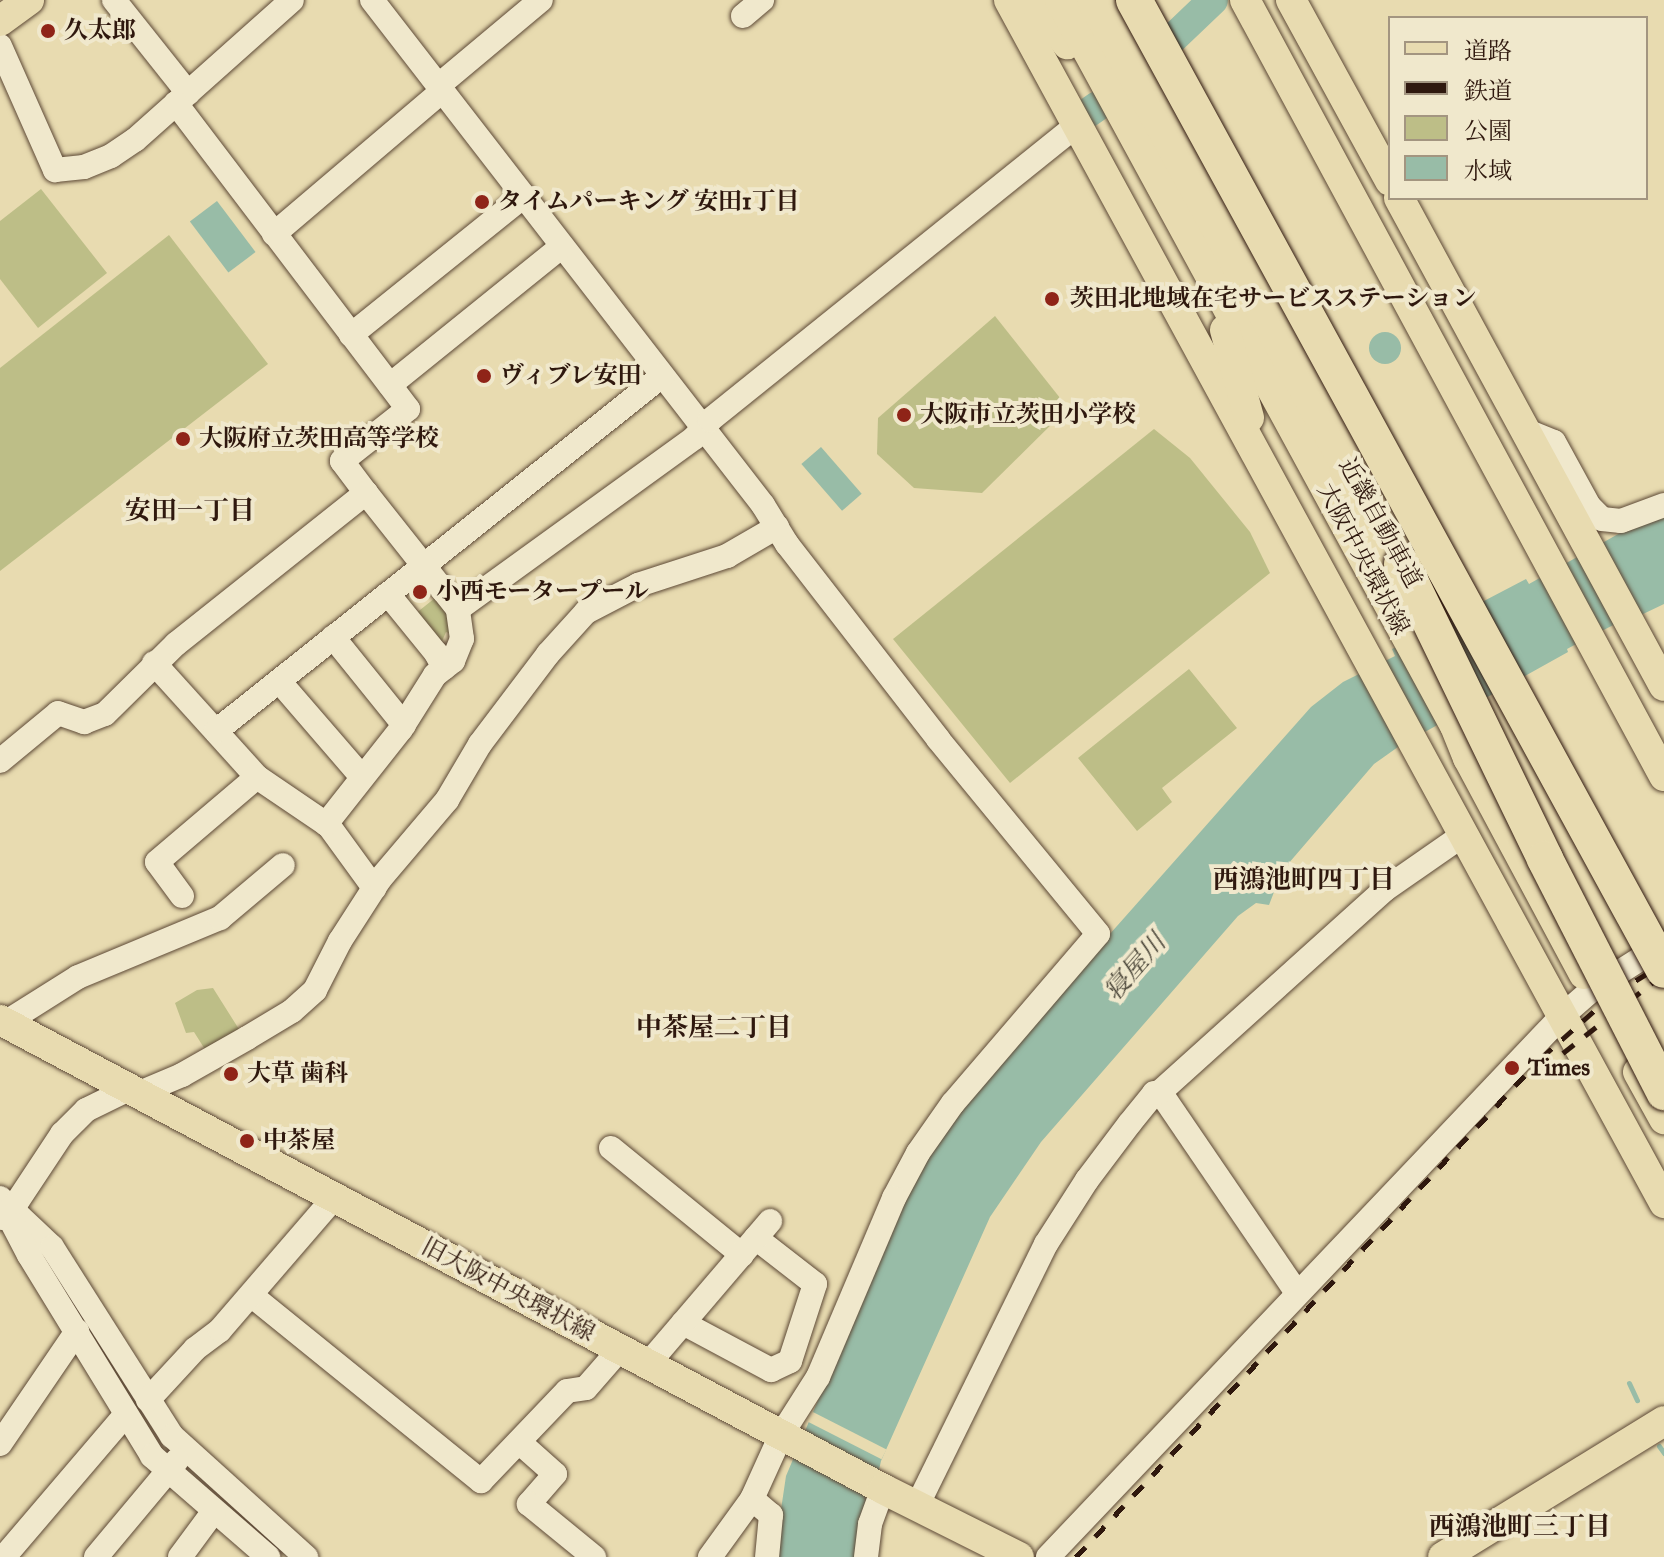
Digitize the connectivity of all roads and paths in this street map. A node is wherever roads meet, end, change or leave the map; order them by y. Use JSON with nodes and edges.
{"nodes":[{"id":1,"x":29,"y":0,"type":"edge"},
{"id":2,"x":114,"y":0,"type":"edge"},
{"id":3,"x":292,"y":0,"type":"edge"},
{"id":4,"x":372,"y":0,"type":"edge"},
{"id":5,"x":541,"y":0,"type":"edge"},
{"id":6,"x":762,"y":0,"type":"edge"},
{"id":7,"x":1009,"y":0,"type":"edge"},
{"id":8,"x":1033,"y":0,"type":"edge"},
{"id":9,"x":1060,"y":0,"type":"edge"},
{"id":10,"x":1095,"y":0,"type":"edge"},
{"id":11,"x":1134,"y":0,"type":"edge"},
{"id":12,"x":1245,"y":0,"type":"edge"},
{"id":13,"x":1291,"y":0,"type":"edge"},
{"id":14,"x":743,"y":16,"type":"dead end"},
{"id":15,"x":0,"y":21,"type":"edge"},
{"id":16,"x":0,"y":46,"type":"edge"},
{"id":17,"x":440,"y":88,"type":"junction"},
{"id":18,"x":182,"y":98,"type":"junction"},
{"id":19,"x":1077,"y":125,"type":"junction"},
{"id":20,"x":1340,"y":175,"type":"junction"},
{"id":21,"x":1388,"y":177,"type":"edge"},
{"id":22,"x":1162,"y":191,"type":"junction"},
{"id":23,"x":524,"y":196,"type":"junction"},
{"id":24,"x":1400,"y":200,"type":"edge"},
{"id":25,"x":274,"y":234,"type":"junction"},
{"id":26,"x":562,"y":246,"type":"junction"},
{"id":27,"x":351,"y":335,"type":"junction"},
{"id":28,"x":662,"y":376,"type":"junction"},
{"id":29,"x":390,"y":385,"type":"junction"},
{"id":30,"x":702,"y":428,"type":"junction"},
{"id":31,"x":1524,"y":430,"type":"junction"},
{"id":32,"x":1540,"y":459,"type":"junction"},
{"id":33,"x":1261,"y":462,"type":"junction"},
{"id":34,"x":366,"y":493,"type":"junction"},
{"id":35,"x":1664,"y":505,"type":"edge"},
{"id":36,"x":777,"y":527,"type":"junction"},
{"id":37,"x":1402,"y":564,"type":"junction"},
{"id":38,"x":423,"y":566,"type":"junction"},
{"id":39,"x":388,"y":594,"type":"junction"},
{"id":40,"x":458,"y":609,"type":"junction"},
{"id":41,"x":333,"y":637,"type":"junction"},
{"id":42,"x":154,"y":663,"type":"junction"},
{"id":43,"x":444,"y":668,"type":"junction"},
{"id":44,"x":279,"y":681,"type":"junction"},
{"id":45,"x":1664,"y":686,"type":"edge"},
{"id":46,"x":404,"y":725,"type":"junction"},
{"id":47,"x":216,"y":731,"type":"junction"},
{"id":48,"x":0,"y":761,"type":"edge"},
{"id":49,"x":1664,"y":776,"type":"edge"},
{"id":50,"x":257,"y":777,"type":"junction"},
{"id":51,"x":362,"y":777,"type":"junction"},
{"id":52,"x":326,"y":824,"type":"junction"},
{"id":53,"x":1463,"y":835,"type":"junction"},
{"id":54,"x":283,"y":865,"type":"dead end"},
{"id":55,"x":374,"y":888,"type":"junction"},
{"id":56,"x":182,"y":896,"type":"dead end"},
{"id":57,"x":1664,"y":944,"type":"edge"},
{"id":58,"x":1664,"y":970,"type":"edge"},
{"id":59,"x":1593,"y":989,"type":"junction"},
{"id":60,"x":1562,"y":1016,"type":"junction"},
{"id":61,"x":2,"y":1021,"type":"edge"},
{"id":62,"x":1664,"y":1045,"type":"edge"},
{"id":63,"x":132,"y":1092,"type":"junction"},
{"id":64,"x":1160,"y":1092,"type":"junction"},
{"id":65,"x":1664,"y":1092,"type":"edge"},
{"id":66,"x":1664,"y":1119,"type":"edge"},
{"id":67,"x":611,"y":1148,"type":"dead end"},
{"id":68,"x":334,"y":1198,"type":"junction"},
{"id":69,"x":1664,"y":1203,"type":"edge"},
{"id":70,"x":5,"y":1210,"type":"edge"},
{"id":71,"x":29,"y":1236,"type":"junction"},
{"id":72,"x":756,"y":1238,"type":"junction"},
{"id":73,"x":1297,"y":1293,"type":"junction"},
{"id":74,"x":251,"y":1295,"type":"junction"},
{"id":75,"x":683,"y":1323,"type":"junction"},
{"id":76,"x":77,"y":1331,"type":"junction"},
{"id":77,"x":620,"y":1349,"type":"junction"},
{"id":78,"x":648,"y":1364,"type":"junction"},
{"id":79,"x":148,"y":1400,"type":"junction"},
{"id":80,"x":126,"y":1414,"type":"junction"},
{"id":81,"x":1664,"y":1421,"type":"edge"},
{"id":82,"x":788,"y":1438,"type":"junction"},
{"id":83,"x":519,"y":1442,"type":"junction"},
{"id":84,"x":0,"y":1444,"type":"edge"},
{"id":85,"x":184,"y":1450,"type":"junction"},
{"id":86,"x":169,"y":1471,"type":"junction"},
{"id":87,"x":880,"y":1487,"type":"junction"},
{"id":88,"x":752,"y":1499,"type":"junction"},
{"id":89,"x":917,"y":1506,"type":"junction"},
{"id":90,"x":214,"y":1511,"type":"junction"},
{"id":91,"x":2,"y":1557,"type":"edge"},
{"id":92,"x":96,"y":1557,"type":"edge"},
{"id":93,"x":180,"y":1557,"type":"edge"},
{"id":94,"x":268,"y":1557,"type":"edge"},
{"id":95,"x":306,"y":1557,"type":"edge"},
{"id":96,"x":594,"y":1557,"type":"edge"},
{"id":97,"x":710,"y":1557,"type":"edge"},
{"id":98,"x":767,"y":1557,"type":"edge"},
{"id":99,"x":866,"y":1557,"type":"edge"},
{"id":100,"x":1019,"y":1557,"type":"edge"},
{"id":101,"x":1048,"y":1557,"type":"edge"},
{"id":102,"x":1443,"y":1557,"type":"edge"}],
"edges":[{"from":1,"to":15,"type":"main road"},
{"from":2,"to":18,"type":"street"},
{"from":3,"to":18,"type":"street"},
{"from":4,"to":17,"type":"street"},
{"from":5,"to":17,"type":"street"},
{"from":6,"to":14,"type":"street"},
{"from":7,"to":19,"type":"main road"},
{"from":8,"to":22,"type":"main road"},
{"from":9,"to":22,"type":"main road","name":"大阪中央環状線"},
{"from":10,"to":37,"type":"highway","name":"近畿自動車道"},
{"from":11,"to":58,"type":"highway","name":"近畿自動車道","bridge":true},
{"from":12,"to":20,"type":"main road"},
{"from":13,"to":21,"type":"main road"},
{"from":16,"to":18,"type":"street"},
{"from":17,"to":23,"type":"street"},
{"from":17,"to":25,"type":"street"},
{"from":18,"to":25,"type":"street"},
{"from":19,"to":30,"type":"street"},
{"from":19,"to":33,"type":"main road"},
{"from":20,"to":32,"type":"main road"},
{"from":20,"to":49,"type":"main road"},
{"from":22,"to":33,"type":"main road"},
{"from":22,"to":59,"type":"main road","name":"大阪中央環状線"},
{"from":23,"to":26,"type":"street"},
{"from":23,"to":27,"type":"street"},
{"from":24,"to":31,"type":"main road"},
{"from":25,"to":27,"type":"street"},
{"from":26,"to":28,"type":"street"},
{"from":26,"to":29,"type":"street"},
{"from":27,"to":29,"type":"street"},
{"from":28,"to":30,"type":"street"},
{"from":28,"to":38,"type":"street"},
{"from":29,"to":34,"type":"street"},
{"from":30,"to":36,"type":"street"},
{"from":30,"to":40,"type":"street"},
{"from":31,"to":32,"type":"main road"},
{"from":31,"to":35,"type":"street"},
{"from":32,"to":45,"type":"main road"},
{"from":33,"to":53,"type":"main road"},
{"from":34,"to":38,"type":"street"},
{"from":34,"to":42,"type":"street"},
{"from":36,"to":55,"type":"street"},
{"from":36,"to":82,"type":"street"},
{"from":37,"to":62,"type":"highway","name":"近畿自動車道","bridge":true},
{"from":37,"to":65,"type":"highway","bridge":true},
{"from":38,"to":39,"type":"street"},
{"from":38,"to":40,"type":"street"},
{"from":39,"to":41,"type":"street"},
{"from":39,"to":43,"type":"street"},
{"from":40,"to":43,"type":"street"},
{"from":41,"to":44,"type":"street"},
{"from":41,"to":46,"type":"street"},
{"from":42,"to":47,"type":"street"},
{"from":42,"to":48,"type":"street"},
{"from":43,"to":46,"type":"street"},
{"from":44,"to":47,"type":"street"},
{"from":44,"to":51,"type":"street"},
{"from":46,"to":51,"type":"street"},
{"from":47,"to":50,"type":"street"},
{"from":50,"to":52,"type":"street"},
{"from":50,"to":56,"type":"street"},
{"from":51,"to":52,"type":"street"},
{"from":52,"to":55,"type":"street"},
{"from":53,"to":60,"type":"main road"},
{"from":53,"to":64,"type":"street"},
{"from":54,"to":61,"type":"street"},
{"from":55,"to":63,"type":"street"},
{"from":57,"to":59,"type":"street"},
{"from":59,"to":60,"type":"street"},
{"from":59,"to":66,"type":"main road","name":"大阪中央環状線"},
{"from":60,"to":69,"type":"main road"},
{"from":60,"to":73,"type":"street"},
{"from":61,"to":63,"type":"main road","name":"旧大阪中央環状線"},
{"from":63,"to":68,"type":"main road","name":"旧大阪中央環状線"},
{"from":63,"to":70,"type":"street"},
{"from":64,"to":73,"type":"street"},
{"from":64,"to":89,"type":"street"},
{"from":67,"to":72,"type":"street"},
{"from":68,"to":74,"type":"street"},
{"from":68,"to":77,"type":"main road","name":"旧大阪中央環状線"},
{"from":70,"to":71,"type":"street"},
{"from":71,"to":76,"type":"street"},
{"from":71,"to":79,"type":"street"},
{"from":72,"to":75,"type":"street"},
{"from":72,"to":75,"type":"street"},
{"from":73,"to":101,"type":"street"},
{"from":74,"to":79,"type":"street"},
{"from":74,"to":83,"type":"street"},
{"from":75,"to":78,"type":"street"},
{"from":76,"to":80,"type":"street"},
{"from":76,"to":84,"type":"street"},
{"from":77,"to":78,"type":"main road","name":"旧大阪中央環状線"},
{"from":77,"to":83,"type":"street"},
{"from":78,"to":82,"type":"main road","name":"旧大阪中央環状線"},
{"from":79,"to":85,"type":"street"},
{"from":80,"to":86,"type":"street"},
{"from":80,"to":91,"type":"street"},
{"from":81,"to":102,"type":"main road"},
{"from":82,"to":87,"type":"main road","name":"旧大阪中央環状線"},
{"from":82,"to":88,"type":"street"},
{"from":83,"to":96,"type":"street"},
{"from":85,"to":86,"type":"street"},
{"from":85,"to":95,"type":"street"},
{"from":86,"to":90,"type":"street"},
{"from":86,"to":92,"type":"street"},
{"from":87,"to":89,"type":"main road","name":"旧大阪中央環状線"},
{"from":87,"to":99,"type":"street"},
{"from":88,"to":97,"type":"street"},
{"from":88,"to":98,"type":"street"},
{"from":89,"to":100,"type":"main road","name":"旧大阪中央環状線"},
{"from":90,"to":93,"type":"street"},
{"from":90,"to":94,"type":"street"}]}
